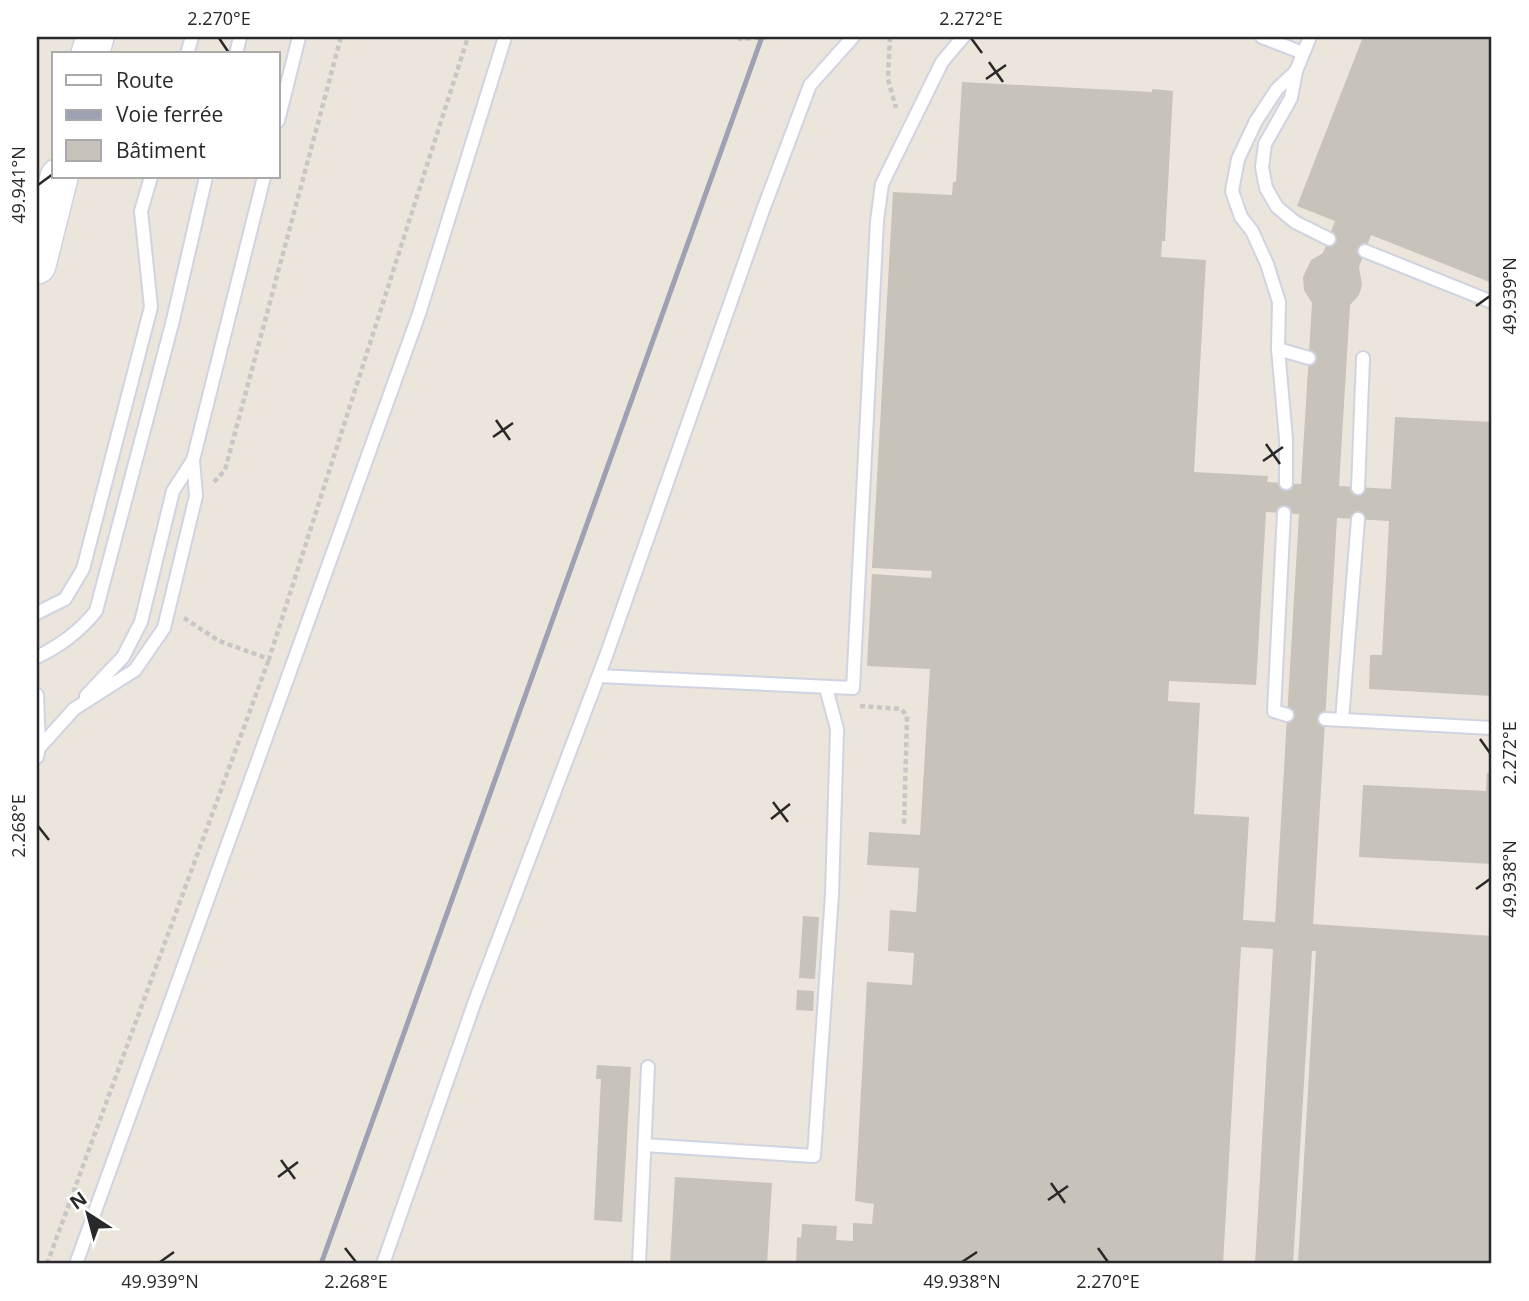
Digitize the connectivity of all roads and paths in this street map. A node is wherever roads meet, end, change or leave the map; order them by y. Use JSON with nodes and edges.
{"nodes":[{"id":1,"x":299,"y":37,"type":"edge"},
{"id":2,"x":341,"y":37,"type":"edge"},
{"id":3,"x":468,"y":37,"type":"edge"},
{"id":4,"x":505,"y":37,"type":"edge"},
{"id":5,"x":738,"y":37,"type":"edge"},
{"id":6,"x":769,"y":37,"type":"edge"},
{"id":7,"x":853,"y":37,"type":"edge"},
{"id":8,"x":963,"y":37,"type":"edge"},
{"id":9,"x":1262,"y":37,"type":"edge"},
{"id":10,"x":1310,"y":37,"type":"edge"},
{"id":11,"x":1303,"y":53,"type":"junction"},
{"id":12,"x":1296,"y":71,"type":"junction"},
{"id":13,"x":280,"y":113,"type":"edge"},
{"id":14,"x":59,"y":178,"type":"edge"},
{"id":15,"x":151,"y":178,"type":"edge"},
{"id":16,"x":206,"y":178,"type":"edge"},
{"id":17,"x":264,"y":178,"type":"edge"},
{"id":18,"x":1329,"y":239,"type":"dead end"},
{"id":19,"x":1365,"y":251,"type":"dead end"},
{"id":20,"x":37,"y":265,"type":"edge"},
{"id":21,"x":1492,"y":302,"type":"edge"},
{"id":22,"x":1278,"y":349,"type":"junction"},
{"id":23,"x":1309,"y":358,"type":"dead end"},
{"id":24,"x":1363,"y":358,"type":"dead end"},
{"id":25,"x":193,"y":460,"type":"junction"},
{"id":26,"x":1286,"y":483,"type":"dead end"},
{"id":27,"x":1358,"y":488,"type":"dead end"},
{"id":28,"x":196,"y":496,"type":"junction"},
{"id":29,"x":1284,"y":513,"type":"dead end"},
{"id":30,"x":1358,"y":519,"type":"dead end"},
{"id":31,"x":37,"y":613,"type":"edge"},
{"id":32,"x":180,"y":615,"type":"dead end"},
{"id":33,"x":37,"y":657,"type":"edge"},
{"id":34,"x":269,"y":659,"type":"junction"},
{"id":35,"x":599,"y":676,"type":"junction"},
{"id":36,"x":827,"y":688,"type":"junction"},
{"id":37,"x":37,"y":695,"type":"edge"},
{"id":38,"x":851,"y":700,"type":"dead end"},
{"id":39,"x":74,"y":709,"type":"junction"},
{"id":40,"x":1287,"y":715,"type":"dead end"},
{"id":41,"x":1325,"y":719,"type":"dead end"},
{"id":42,"x":1342,"y":720,"type":"junction"},
{"id":43,"x":1492,"y":728,"type":"edge"},
{"id":44,"x":38,"y":752,"type":"edge"},
{"id":45,"x":904,"y":827,"type":"dead end"},
{"id":46,"x":648,"y":1067,"type":"dead end"},
{"id":47,"x":644,"y":1145,"type":"junction"},
{"id":48,"x":47,"y":1264,"type":"edge"},
{"id":49,"x":76,"y":1264,"type":"edge"},
{"id":50,"x":383,"y":1264,"type":"edge"},
{"id":51,"x":639,"y":1264,"type":"edge"}],
"edges":[{"from":1,"to":13,"type":"lane"},
{"from":2,"to":28,"type":"path"},
{"from":3,"to":34,"type":"path"},
{"from":4,"to":49,"type":"lane"},
{"from":5,"to":6,"type":"path"},
{"from":7,"to":35,"type":"lane"},
{"from":8,"to":36,"type":"lane"},
{"from":9,"to":11,"type":"lane"},
{"from":10,"to":11,"type":"lane"},
{"from":11,"to":12,"type":"lane"},
{"from":12,"to":18,"type":"lane"},
{"from":12,"to":22,"type":"lane"},
{"from":14,"to":20,"type":"main road"},
{"from":15,"to":31,"type":"lane"},
{"from":16,"to":33,"type":"lane"},
{"from":17,"to":25,"type":"lane"},
{"from":19,"to":21,"type":"lane"},
{"from":22,"to":23,"type":"lane"},
{"from":22,"to":26,"type":"lane"},
{"from":24,"to":27,"type":"lane"},
{"from":25,"to":28,"type":"lane"},
{"from":25,"to":39,"type":"lane"},
{"from":28,"to":39,"type":"lane"},
{"from":29,"to":40,"type":"lane"},
{"from":30,"to":42,"type":"lane"},
{"from":32,"to":34,"type":"path"},
{"from":34,"to":48,"type":"path"},
{"from":35,"to":36,"type":"lane"},
{"from":35,"to":50,"type":"lane"},
{"from":36,"to":47,"type":"lane"},
{"from":37,"to":44,"type":"lane"},
{"from":38,"to":45,"type":"path"},
{"from":39,"to":44,"type":"lane"},
{"from":41,"to":42,"type":"lane"},
{"from":42,"to":43,"type":"lane"},
{"from":46,"to":47,"type":"lane"},
{"from":47,"to":51,"type":"lane"}]}
